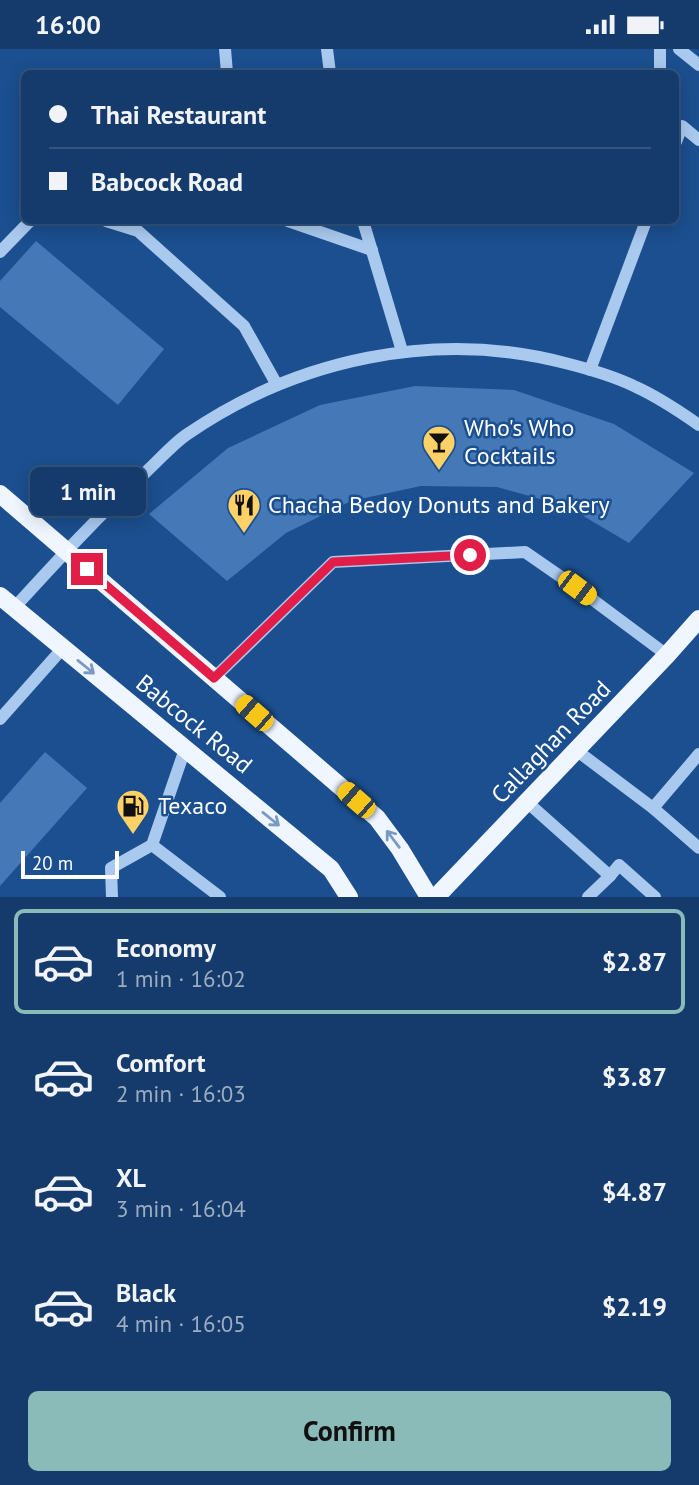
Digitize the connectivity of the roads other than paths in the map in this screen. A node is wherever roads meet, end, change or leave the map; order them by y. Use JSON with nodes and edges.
{"nodes":[{"id":1,"x":225,"y":49,"type":"edge"},
{"id":2,"x":327,"y":49,"type":"edge"},
{"id":3,"x":660,"y":49,"type":"edge"},
{"id":4,"x":680,"y":49,"type":"edge"},
{"id":5,"x":699,"y":65,"type":"edge"},
{"id":6,"x":227,"y":70,"type":"edge"},
{"id":7,"x":330,"y":70,"type":"edge"},
{"id":8,"x":660,"y":70,"type":"edge"},
{"id":9,"x":679,"y":122,"type":"edge"},
{"id":10,"x":699,"y":140,"type":"edge"},
{"id":11,"x":27,"y":224,"type":"edge"},
{"id":12,"x":116,"y":224,"type":"edge"},
{"id":13,"x":297,"y":224,"type":"edge"},
{"id":14,"x":364,"y":224,"type":"edge"},
{"id":15,"x":645,"y":224,"type":"edge"},
{"id":16,"x":372,"y":250,"type":"junction"},
{"id":17,"x":0,"y":251,"type":"edge"},
{"id":18,"x":402,"y":351,"type":"junction"},
{"id":19,"x":590,"y":370,"type":"junction"},
{"id":20,"x":277,"y":385,"type":"junction"},
{"id":21,"x":699,"y":425,"type":"edge"},
{"id":22,"x":0,"y":494,"type":"edge"},
{"id":23,"x":66,"y":551,"type":"junction"},
{"id":24,"x":0,"y":596,"type":"edge"},
{"id":25,"x":14,"y":608,"type":"junction"},
{"id":26,"x":699,"y":619,"type":"edge"},
{"id":27,"x":63,"y":648,"type":"junction"},
{"id":28,"x":667,"y":655,"type":"junction"},
{"id":29,"x":214,"y":678,"type":"junction"},
{"id":30,"x":0,"y":719,"type":"edge"},
{"id":31,"x":185,"y":749,"type":"junction"},
{"id":32,"x":576,"y":750,"type":"junction"},
{"id":33,"x":699,"y":754,"type":"edge"},
{"id":34,"x":527,"y":802,"type":"junction"},
{"id":35,"x":653,"y":808,"type":"junction"},
{"id":36,"x":152,"y":845,"type":"junction"},
{"id":37,"x":699,"y":848,"type":"edge"},
{"id":38,"x":610,"y":876,"type":"junction"},
{"id":39,"x":112,"y":897,"type":"edge"},
{"id":40,"x":220,"y":897,"type":"edge"},
{"id":41,"x":349,"y":897,"type":"edge"},
{"id":42,"x":429,"y":897,"type":"edge"},
{"id":43,"x":436,"y":897,"type":"edge"},
{"id":44,"x":588,"y":897,"type":"edge"},
{"id":45,"x":655,"y":897,"type":"edge"}],
"edges":[{"from":1,"to":6,"type":"street"},
{"from":2,"to":7,"type":"street"},
{"from":3,"to":8,"type":"street"},
{"from":4,"to":5,"type":"street"},
{"from":9,"to":10,"type":"street"},
{"from":11,"to":17,"type":"street"},
{"from":12,"to":20,"type":"street"},
{"from":13,"to":16,"type":"street"},
{"from":14,"to":16,"type":"street"},
{"from":15,"to":19,"type":"street"},
{"from":16,"to":18,"type":"street"},
{"from":18,"to":19,"type":"street"},
{"from":18,"to":20,"type":"street"},
{"from":19,"to":21,"type":"street"},
{"from":20,"to":23,"type":"street"},
{"from":22,"to":23,"type":"main road","name":"Babcock Road"},
{"from":23,"to":25,"type":"street"},
{"from":23,"to":29,"type":"main road","name":"Babcock Road"},
{"from":24,"to":25,"type":"main road","name":"Babcock Road"},
{"from":25,"to":27,"type":"main road","name":"Babcock Road"},
{"from":26,"to":28,"type":"main road","name":"Callaghan Road"},
{"from":27,"to":30,"type":"street"},
{"from":27,"to":31,"type":"main road","name":"Babcock Road","one_way":true},
{"from":28,"to":29,"type":"street"},
{"from":28,"to":32,"type":"main road","name":"Callaghan Road"},
{"from":42,"to":29,"type":"main road","name":"Babcock Road","one_way":true},
{"from":31,"to":36,"type":"street"},
{"from":31,"to":41,"type":"main road","name":"Babcock Road","one_way":true},
{"from":32,"to":34,"type":"main road","name":"Callaghan Road"},
{"from":32,"to":35,"type":"street"},
{"from":33,"to":35,"type":"street"},
{"from":34,"to":38,"type":"street"},
{"from":34,"to":43,"type":"main road","name":"Callaghan Road"},
{"from":35,"to":37,"type":"street"},
{"from":36,"to":39,"type":"street"},
{"from":36,"to":40,"type":"street"},
{"from":38,"to":44,"type":"street"},
{"from":38,"to":45,"type":"street"}]}
